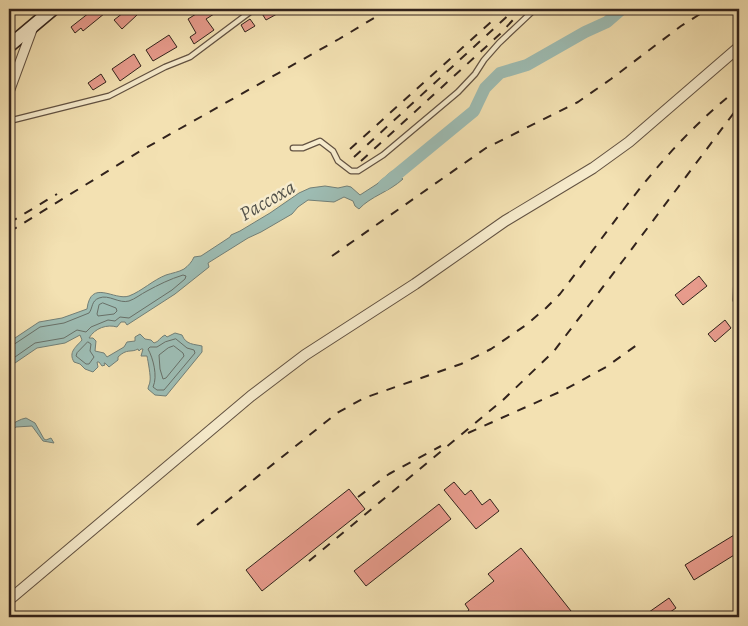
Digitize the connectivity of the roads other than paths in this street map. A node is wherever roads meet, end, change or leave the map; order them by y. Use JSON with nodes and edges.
{"nodes":[{"id":1,"x":254,"y":9,"type":"edge"},
{"id":2,"x":535,"y":9,"type":"edge"},
{"id":3,"x":48,"y":11,"type":"edge"},
{"id":4,"x":34,"y":24,"type":"junction"},
{"id":5,"x":9,"y":46,"type":"edge"},
{"id":6,"x":739,"y":47,"type":"edge"},
{"id":7,"x":9,"y":92,"type":"edge"},
{"id":8,"x":9,"y":122,"type":"edge"},
{"id":9,"x":292,"y":148,"type":"dead end"},
{"id":10,"x":739,"y":271,"type":"edge"},
{"id":11,"x":736,"y":300,"type":"dead end"},
{"id":12,"x":9,"y":600,"type":"edge"}],
"edges":[{"from":1,"to":8,"type":"lane"},
{"from":2,"to":9,"type":"lane"},
{"from":3,"to":4,"type":"main road"},
{"from":4,"to":5,"type":"main road"},
{"from":4,"to":7,"type":"street"},
{"from":6,"to":12,"type":"street"},
{"from":10,"to":11,"type":"lane"}]}
